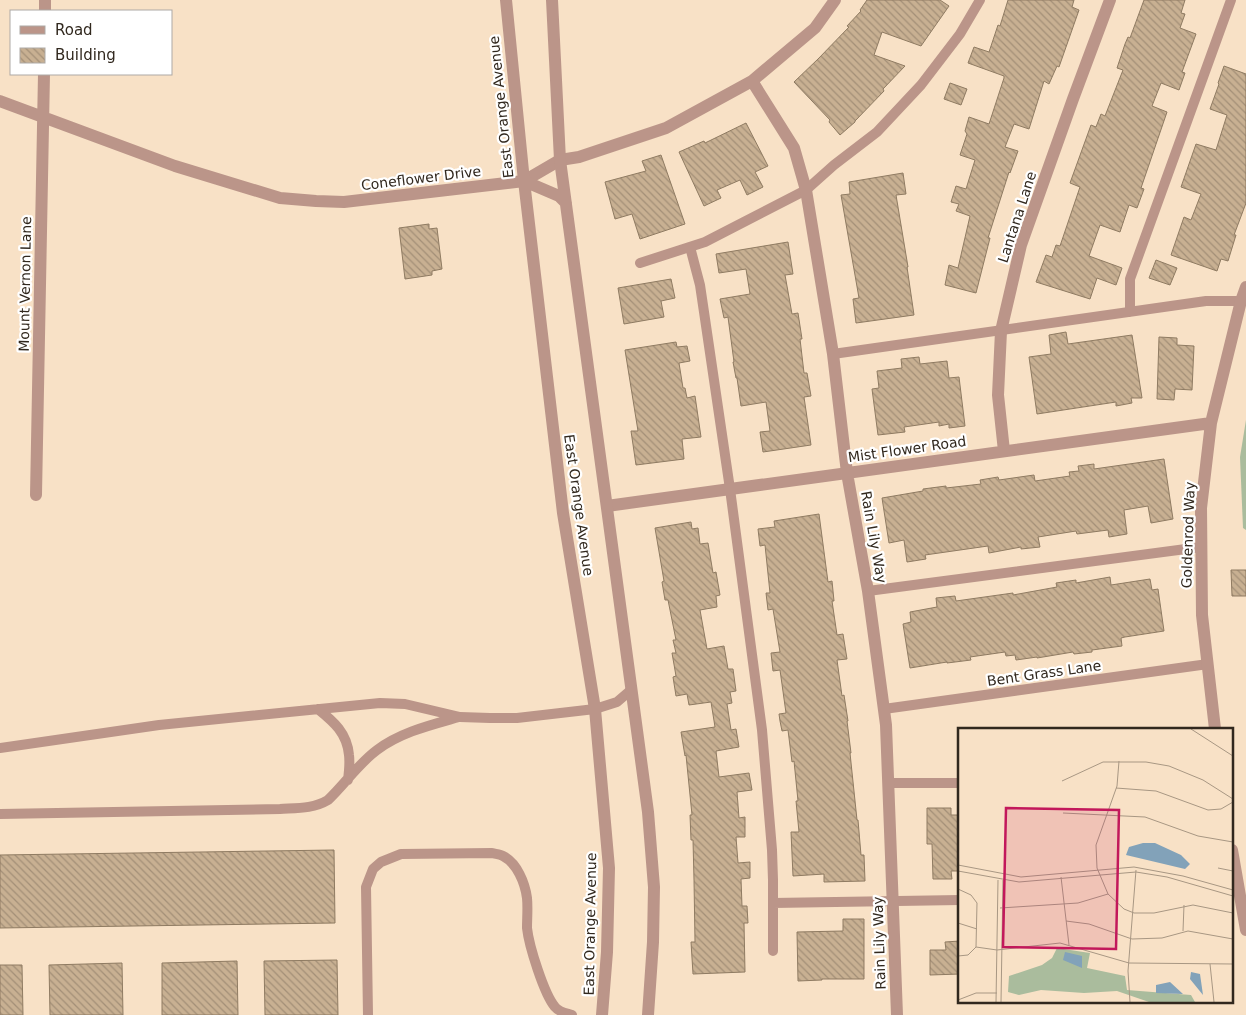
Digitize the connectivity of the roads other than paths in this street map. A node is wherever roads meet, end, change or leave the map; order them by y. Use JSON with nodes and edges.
{"nodes":[{"id":1,"x":506,"y":0,"type":"edge"},
{"id":2,"x":552,"y":0,"type":"edge"},
{"id":3,"x":835,"y":0,"type":"edge"},
{"id":4,"x":980,"y":0,"type":"edge"},
{"id":5,"x":1110,"y":0,"type":"edge"},
{"id":6,"x":1231,"y":0,"type":"edge"},
{"id":7,"x":44,"y":75,"type":"edge"},
{"id":8,"x":752,"y":80,"type":"junction"},
{"id":9,"x":0,"y":101,"type":"edge"},
{"id":10,"x":43,"y":116,"type":"junction"},
{"id":11,"x":560,"y":160,"type":"junction"},
{"id":12,"x":524,"y":182,"type":"junction"},
{"id":13,"x":806,"y":190,"type":"junction"},
{"id":14,"x":566,"y":203,"type":"junction"},
{"id":15,"x":690,"y":247,"type":"junction"},
{"id":16,"x":640,"y":263,"type":"dead end"},
{"id":17,"x":1246,"y":287,"type":"edge"},
{"id":18,"x":1241,"y":301,"type":"junction"},
{"id":19,"x":1130,"y":312,"type":"junction"},
{"id":20,"x":1001,"y":331,"type":"junction"},
{"id":21,"x":833,"y":354,"type":"junction"},
{"id":22,"x":1211,"y":423,"type":"junction"},
{"id":23,"x":1004,"y":451,"type":"junction"},
{"id":24,"x":847,"y":472,"type":"junction"},
{"id":25,"x":730,"y":488,"type":"junction"},
{"id":26,"x":36,"y":495,"type":"dead end"},
{"id":27,"x":607,"y":506,"type":"junction"},
{"id":28,"x":1201,"y":547,"type":"junction"},
{"id":29,"x":868,"y":591,"type":"junction"},
{"id":30,"x":1208,"y":664,"type":"junction"},
{"id":31,"x":631,"y":690,"type":"junction"},
{"id":32,"x":318,"y":709,"type":"junction"},
{"id":33,"x":595,"y":709,"type":"junction"},
{"id":34,"x":884,"y":710,"type":"junction"},
{"id":35,"x":460,"y":717,"type":"junction"},
{"id":36,"x":1216,"y":728,"type":"edge"},
{"id":37,"x":0,"y":748,"type":"edge"},
{"id":38,"x":348,"y":780,"type":"junction"},
{"id":39,"x":958,"y":782,"type":"edge"},
{"id":40,"x":888,"y":783,"type":"junction"},
{"id":41,"x":0,"y":814,"type":"edge"},
{"id":42,"x":1234,"y":873,"type":"edge"},
{"id":43,"x":1236,"y":896,"type":"edge"},
{"id":44,"x":958,"y":900,"type":"edge"},
{"id":45,"x":893,"y":901,"type":"junction"},
{"id":46,"x":773,"y":903,"type":"junction"},
{"id":47,"x":1246,"y":930,"type":"edge"},
{"id":48,"x":773,"y":951,"type":"dead end"},
{"id":49,"x":368,"y":1015,"type":"edge"},
{"id":50,"x":572,"y":1015,"type":"edge"},
{"id":51,"x":602,"y":1015,"type":"edge"},
{"id":52,"x":648,"y":1015,"type":"edge"},
{"id":53,"x":897,"y":1015,"type":"edge"}],
"edges":[{"from":1,"to":12,"type":"street","name":"East Orange Avenue"},
{"from":2,"to":11,"type":"street","name":"East Orange Avenue"},
{"from":3,"to":8,"type":"street","name":"Coneflower Drive"},
{"from":4,"to":13,"type":"lane"},
{"from":5,"to":20,"type":"street","name":"Lantana Lane"},
{"from":6,"to":19,"type":"lane"},
{"from":7,"to":10,"type":"street","name":"Mount Vernon Lane"},
{"from":8,"to":11,"type":"street","name":"Coneflower Drive"},
{"from":8,"to":13,"type":"street","name":"Rain Lily Way"},
{"from":9,"to":10,"type":"street","name":"Coneflower Drive"},
{"from":10,"to":12,"type":"street","name":"Coneflower Drive"},
{"from":10,"to":26,"type":"street","name":"Mount Vernon Lane"},
{"from":11,"to":12,"type":"street","name":"Coneflower Drive"},
{"from":11,"to":14,"type":"street","name":"East Orange Avenue"},
{"from":12,"to":14,"type":"street"},
{"from":12,"to":33,"type":"street","name":"East Orange Avenue"},
{"from":13,"to":15,"type":"lane"},
{"from":13,"to":21,"type":"street","name":"Rain Lily Way"},
{"from":14,"to":27,"type":"street","name":"East Orange Avenue"},
{"from":15,"to":16,"type":"lane"},
{"from":15,"to":25,"type":"lane"},
{"from":17,"to":18,"type":"street","name":"Goldenrod Way"},
{"from":18,"to":19,"type":"lane"},
{"from":18,"to":22,"type":"street","name":"Goldenrod Way"},
{"from":19,"to":20,"type":"lane"},
{"from":20,"to":21,"type":"lane"},
{"from":20,"to":23,"type":"street","name":"Lantana Lane"},
{"from":21,"to":24,"type":"street","name":"Rain Lily Way"},
{"from":22,"to":23,"type":"street","name":"Mist Flower Road"},
{"from":22,"to":28,"type":"street","name":"Goldenrod Way"},
{"from":23,"to":24,"type":"street","name":"Mist Flower Road"},
{"from":24,"to":25,"type":"street","name":"Mist Flower Road"},
{"from":24,"to":29,"type":"street","name":"Rain Lily Way"},
{"from":25,"to":27,"type":"street","name":"Mist Flower Road"},
{"from":25,"to":46,"type":"lane"},
{"from":27,"to":31,"type":"street","name":"East Orange Avenue"},
{"from":28,"to":29,"type":"lane"},
{"from":28,"to":30,"type":"street","name":"Goldenrod Way"},
{"from":29,"to":34,"type":"street","name":"Rain Lily Way"},
{"from":30,"to":34,"type":"lane","name":"Bent Grass Lane"},
{"from":30,"to":36,"type":"street","name":"Goldenrod Way"},
{"from":31,"to":33,"type":"lane"},
{"from":31,"to":52,"type":"street","name":"East Orange Avenue"},
{"from":32,"to":35,"type":"lane"},
{"from":32,"to":37,"type":"lane"},
{"from":32,"to":38,"type":"lane"},
{"from":33,"to":35,"type":"lane"},
{"from":33,"to":51,"type":"street","name":"East Orange Avenue"},
{"from":34,"to":40,"type":"street","name":"Rain Lily Way"},
{"from":35,"to":38,"type":"lane"},
{"from":38,"to":41,"type":"lane"},
{"from":39,"to":40,"type":"lane"},
{"from":40,"to":45,"type":"street","name":"Rain Lily Way"},
{"from":42,"to":43,"type":"street"},
{"from":43,"to":47,"type":"street"},
{"from":44,"to":45,"type":"lane"},
{"from":45,"to":46,"type":"lane"},
{"from":45,"to":53,"type":"street","name":"Rain Lily Way"},
{"from":46,"to":48,"type":"lane"},
{"from":49,"to":50,"type":"lane"}]}
